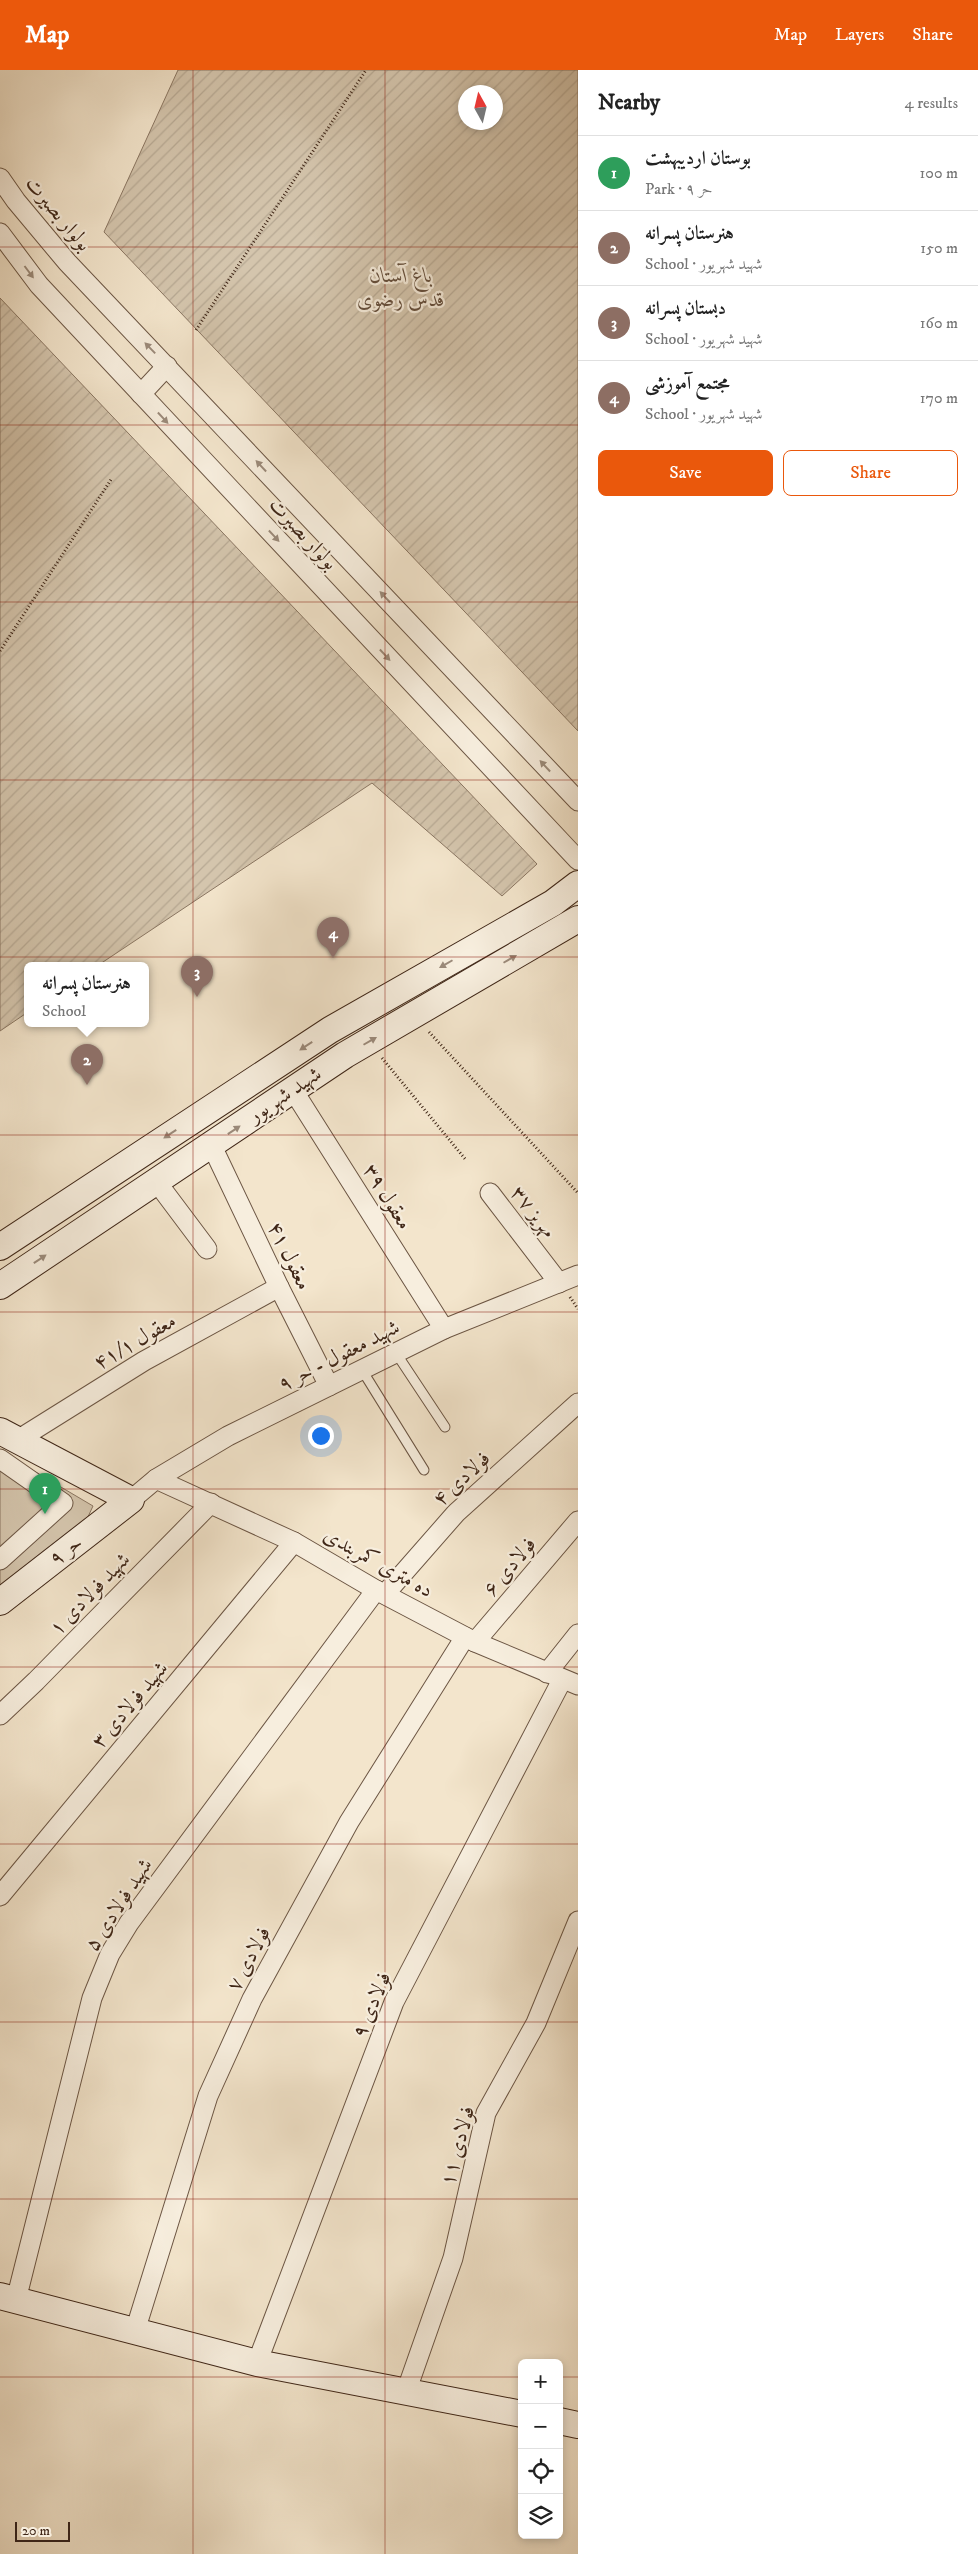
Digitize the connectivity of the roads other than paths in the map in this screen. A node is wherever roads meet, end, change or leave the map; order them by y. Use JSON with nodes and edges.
{"nodes":[{"id":1,"x":0,"y":178,"type":"edge"},
{"id":2,"x":0,"y":233,"type":"edge"},
{"id":3,"x":167,"y":366,"type":"junction"},
{"id":4,"x":141,"y":394,"type":"junction"},
{"id":5,"x":578,"y":801,"type":"edge"},
{"id":6,"x":578,"y":860,"type":"edge"},
{"id":7,"x":578,"y":884,"type":"edge"},
{"id":8,"x":578,"y":919,"type":"edge"},
{"id":9,"x":293,"y":1090,"type":"junction"},
{"id":10,"x":211,"y":1144,"type":"junction"},
{"id":11,"x":156,"y":1181,"type":"junction"},
{"id":12,"x":490,"y":1193,"type":"dead end"},
{"id":13,"x":0,"y":1247,"type":"edge"},
{"id":14,"x":207,"y":1249,"type":"dead end"},
{"id":15,"x":578,"y":1275,"type":"edge"},
{"id":16,"x":559,"y":1283,"type":"junction"},
{"id":17,"x":0,"y":1286,"type":"edge"},
{"id":18,"x":278,"y":1287,"type":"junction"},
{"id":19,"x":444,"y":1329,"type":"junction"},
{"id":20,"x":396,"y":1353,"type":"junction"},
{"id":21,"x":362,"y":1370,"type":"junction"},
{"id":22,"x":329,"y":1386,"type":"junction"},
{"id":23,"x":578,"y":1404,"type":"edge"},
{"id":24,"x":445,"y":1427,"type":"dead end"},
{"id":25,"x":5,"y":1444,"type":"edge"},
{"id":26,"x":424,"y":1470,"type":"dead end"},
{"id":27,"x":156,"y":1479,"type":"junction"},
{"id":28,"x":131,"y":1500,"type":"junction"},
{"id":29,"x":211,"y":1503,"type":"junction"},
{"id":30,"x":578,"y":1521,"type":"edge"},
{"id":31,"x":294,"y":1542,"type":"junction"},
{"id":32,"x":0,"y":1560,"type":"edge"},
{"id":33,"x":380,"y":1592,"type":"junction"},
{"id":34,"x":0,"y":1602,"type":"edge"},
{"id":35,"x":578,"y":1634,"type":"edge"},
{"id":36,"x":470,"y":1640,"type":"junction"},
{"id":37,"x":562,"y":1679,"type":"edge"},
{"id":38,"x":0,"y":1715,"type":"edge"},
{"id":39,"x":0,"y":1896,"type":"edge"},
{"id":40,"x":578,"y":1922,"type":"edge"},
{"id":41,"x":8,"y":2298,"type":"edge"},
{"id":42,"x":135,"y":2331,"type":"junction"},
{"id":43,"x":257,"y":2363,"type":"junction"},
{"id":44,"x":406,"y":2392,"type":"junction"},
{"id":45,"x":518,"y":2413,"type":"edge"},
{"id":46,"x":563,"y":2422,"type":"edge"},
{"id":47,"x":578,"y":2424,"type":"edge"}],
"edges":[{"from":3,"to":1,"type":"street","name":"بولوار بصیرت","one_way":true},
{"from":2,"to":4,"type":"street","name":"بولوار بصیرت","one_way":true},
{"from":3,"to":4,"type":"street"},
{"from":5,"to":3,"type":"street","name":"بولوار بصیرت","one_way":true},
{"from":4,"to":6,"type":"street","name":"بولوار بصیرت","one_way":true},
{"from":7,"to":13,"type":"street","name":"شهید شهریور","one_way":true},
{"from":9,"to":8,"type":"street","name":"شهید شهریور","one_way":true},
{"from":10,"to":9,"type":"street","name":"شهید شهریور","one_way":true},
{"from":9,"to":19,"type":"street","name":"معقول ۳۹"},
{"from":10,"to":11,"type":"street","name":"شهید شهریور"},
{"from":10,"to":18,"type":"street","name":"معقول ۴۱"},
{"from":11,"to":14,"type":"street"},
{"from":17,"to":11,"type":"street","name":"شهید شهریور","one_way":true},
{"from":12,"to":16,"type":"street","name":"مهریز ۳۷"},
{"from":15,"to":16,"type":"street","name":"شهید معقول - حر ۹"},
{"from":16,"to":19,"type":"street","name":"شهید معقول - حر ۹"},
{"from":18,"to":22,"type":"street","name":"معقول ۴۱"},
{"from":18,"to":25,"type":"street","name":"معقول ۴۱/۱"},
{"from":19,"to":20,"type":"street","name":"شهید معقول - حر ۹"},
{"from":20,"to":21,"type":"street","name":"شهید معقول - حر ۹"},
{"from":20,"to":24,"type":"lane"},
{"from":21,"to":22,"type":"street","name":"شهید معقول - حر ۹"},
{"from":21,"to":26,"type":"lane"},
{"from":22,"to":27,"type":"street","name":"شهید معقول - حر ۹"},
{"from":23,"to":33,"type":"street","name":"فولادی ۴"},
{"from":25,"to":28,"type":"street"},
{"from":25,"to":32,"type":"street"},
{"from":27,"to":28,"type":"street","name":"شهید معقول - حر ۹"},
{"from":27,"to":29,"type":"street","name":"ده متری کمربندی"},
{"from":28,"to":34,"type":"street","name":"حر ۹"},
{"from":29,"to":31,"type":"street","name":"ده متری کمربندی"},
{"from":29,"to":38,"type":"street","name":"شهید فولادی ۱"},
{"from":30,"to":36,"type":"street","name":"فولادی ۶"},
{"from":31,"to":33,"type":"street","name":"ده متری کمربندی"},
{"from":31,"to":39,"type":"street","name":"شهید فولادی ۳"},
{"from":33,"to":36,"type":"street","name":"ده متری کمربندی"},
{"from":33,"to":41,"type":"street","name":"شهید فولادی ۵"},
{"from":35,"to":37,"type":"street","name":"فولادی ۹"},
{"from":36,"to":37,"type":"street","name":"ده متری کمربندی"},
{"from":36,"to":42,"type":"street","name":"فولادی ۷"},
{"from":37,"to":43,"type":"street","name":"فولادی ۹"},
{"from":40,"to":44,"type":"street","name":"فولادی ۱۱"},
{"from":41,"to":42,"type":"street"},
{"from":42,"to":43,"type":"street"},
{"from":43,"to":44,"type":"street"},
{"from":44,"to":45,"type":"street"},
{"from":46,"to":47,"type":"street"}]}
